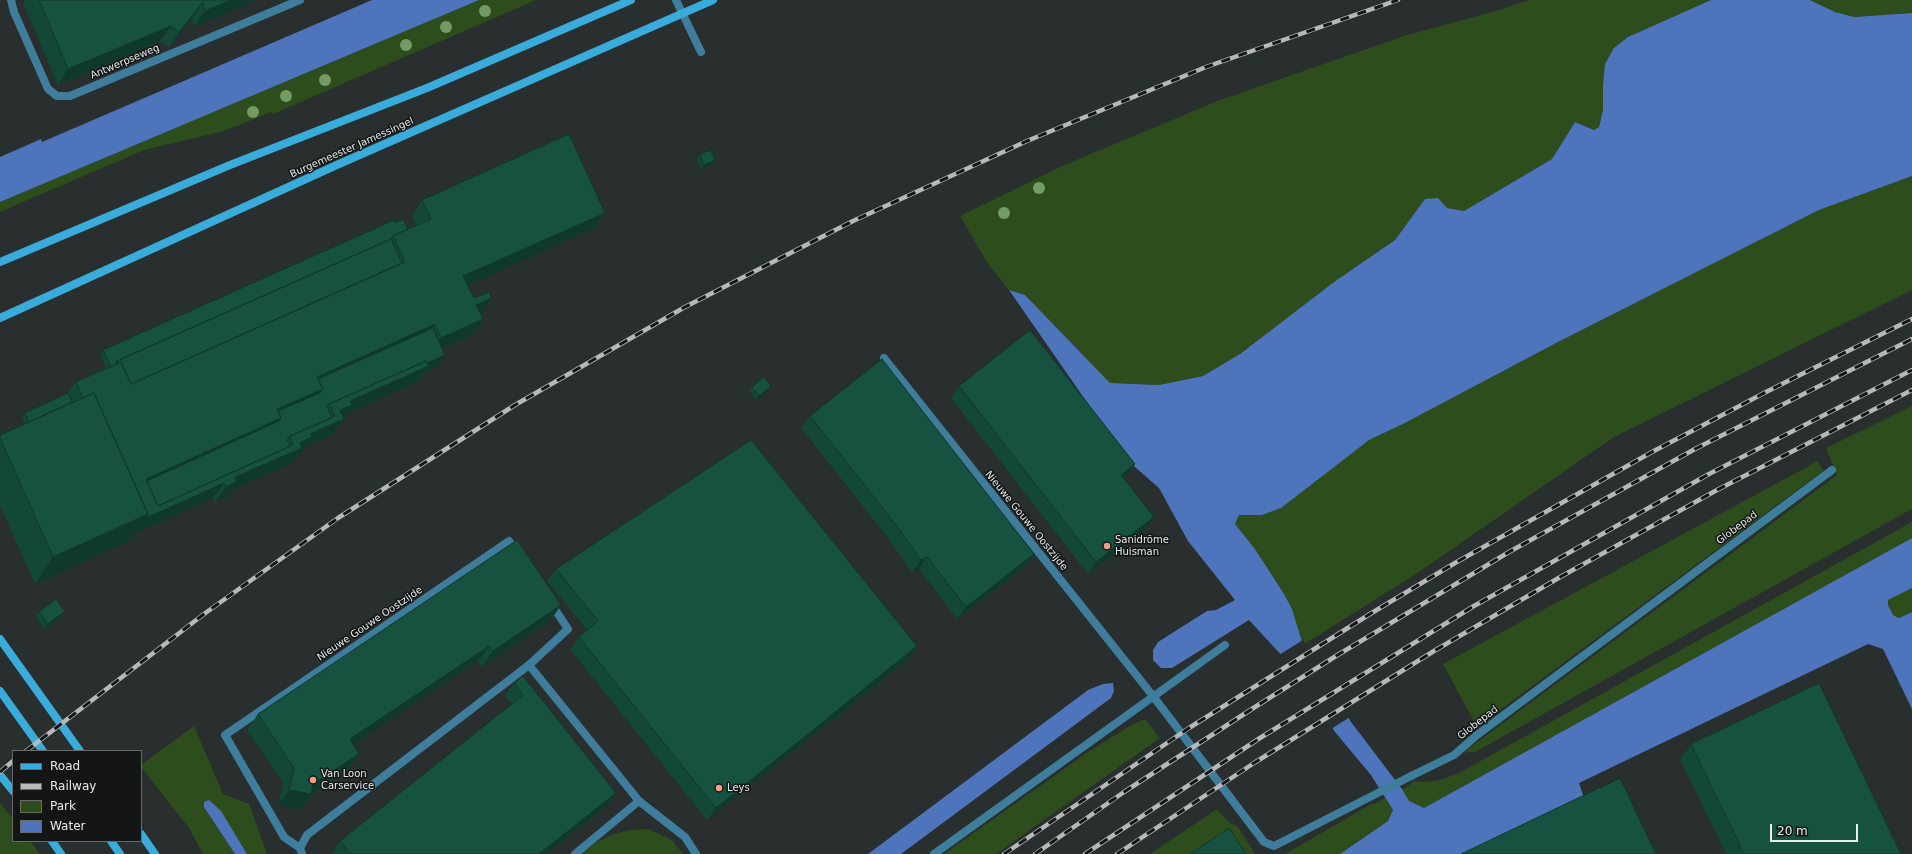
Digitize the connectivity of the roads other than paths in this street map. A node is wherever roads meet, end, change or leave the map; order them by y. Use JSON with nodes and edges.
{"nodes":[{"id":1,"x":11,"y":0,"type":"edge"},
{"id":2,"x":300,"y":0,"type":"edge"},
{"id":3,"x":632,"y":0,"type":"edge"},
{"id":4,"x":676,"y":0,"type":"edge"},
{"id":5,"x":713,"y":0,"type":"edge"},
{"id":6,"x":682,"y":14,"type":"junction"},
{"id":7,"x":701,"y":52,"type":"dead end"},
{"id":8,"x":0,"y":262,"type":"edge"},
{"id":9,"x":0,"y":318,"type":"edge"},
{"id":10,"x":884,"y":358,"type":"dead end"},
{"id":11,"x":1832,"y":470,"type":"dead end"},
{"id":12,"x":522,"y":560,"type":"edge"},
{"id":13,"x":547,"y":598,"type":"edge"},
{"id":14,"x":0,"y":639,"type":"edge"},
{"id":15,"x":1224,"y":645,"type":"dead end"},
{"id":16,"x":529,"y":665,"type":"junction"},
{"id":17,"x":0,"y":691,"type":"edge"},
{"id":18,"x":1153,"y":696,"type":"junction"},
{"id":19,"x":42,"y":750,"type":"edge"},
{"id":20,"x":79,"y":750,"type":"edge"},
{"id":21,"x":0,"y":774,"type":"edge"},
{"id":22,"x":12,"y":790,"type":"edge"},
{"id":23,"x":639,"y":801,"type":"junction"},
{"id":24,"x":142,"y":835,"type":"edge"},
{"id":25,"x":53,"y":842,"type":"edge"},
{"id":26,"x":112,"y":842,"type":"edge"},
{"id":27,"x":301,"y":851,"type":"edge"},
{"id":28,"x":62,"y":854,"type":"edge"},
{"id":29,"x":120,"y":854,"type":"edge"},
{"id":30,"x":155,"y":854,"type":"edge"},
{"id":31,"x":575,"y":854,"type":"edge"},
{"id":32,"x":696,"y":854,"type":"edge"},
{"id":33,"x":934,"y":854,"type":"edge"}],
"edges":[{"from":1,"to":2,"type":"street","name":"Antwerpseweg"},
{"from":3,"to":8,"type":"main road"},
{"from":4,"to":6,"type":"street"},
{"from":5,"to":6,"type":"main road","name":"Burgemeester Jamessingel"},
{"from":6,"to":7,"type":"street"},
{"from":6,"to":9,"type":"main road","name":"Burgemeester Jamessingel"},
{"from":10,"to":18,"type":"street","name":"Nieuwe Gouwe Oostzijde"},
{"from":11,"to":18,"type":"street","name":"Globepad"},
{"from":12,"to":27,"type":"street","name":"Nieuwe Gouwe Oostzijde"},
{"from":13,"to":16,"type":"street","name":"Nieuwe Gouwe Oostzijde"},
{"from":14,"to":20,"type":"main road"},
{"from":15,"to":18,"type":"street"},
{"from":16,"to":23,"type":"street"},
{"from":16,"to":27,"type":"street","name":"Nieuwe Gouwe Oostzijde"},
{"from":17,"to":19,"type":"main road"},
{"from":18,"to":33,"type":"street"},
{"from":21,"to":22,"type":"main road"},
{"from":23,"to":31,"type":"street"},
{"from":23,"to":32,"type":"street"},
{"from":24,"to":30,"type":"main road"},
{"from":25,"to":28,"type":"main road"},
{"from":26,"to":29,"type":"main road"}]}
